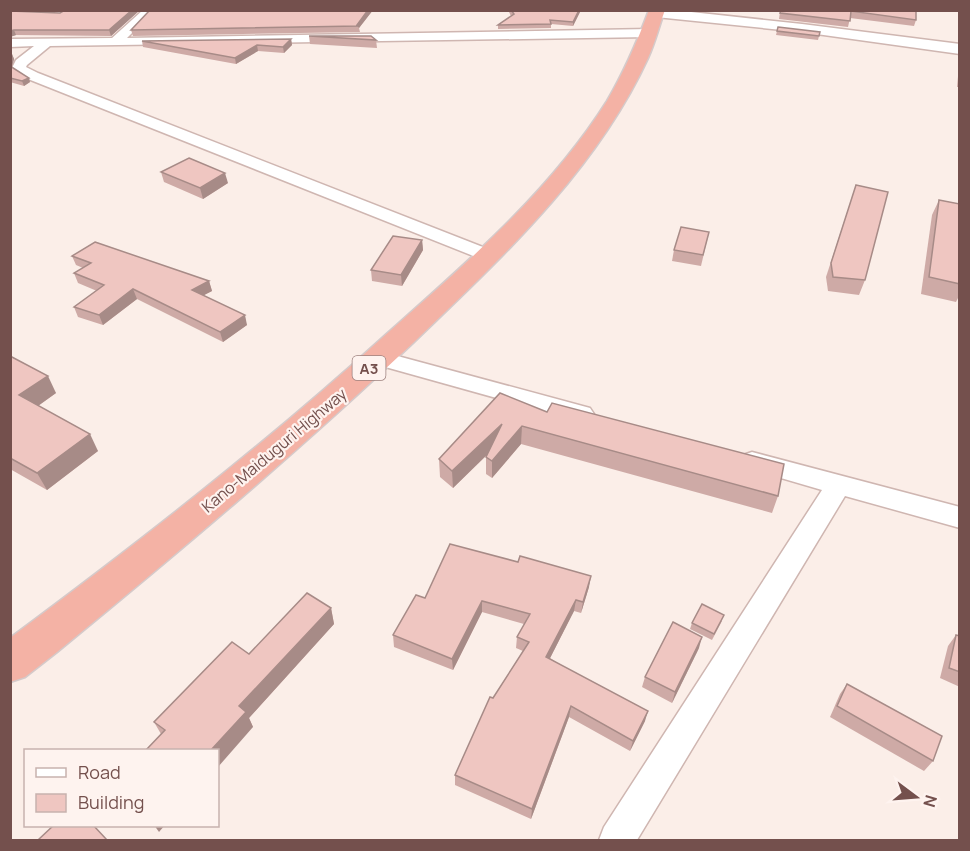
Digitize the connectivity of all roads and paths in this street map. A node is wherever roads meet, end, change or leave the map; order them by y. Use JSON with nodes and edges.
{"nodes":[{"id":1,"x":150,"y":10,"type":"edge"},
{"id":2,"x":10,"y":11,"type":"edge"},
{"id":3,"x":64,"y":12,"type":"edge"},
{"id":4,"x":654,"y":19,"type":"edge"},
{"id":5,"x":117,"y":40,"type":"junction"},
{"id":6,"x":31,"y":42,"type":"junction"},
{"id":7,"x":47,"y":42,"type":"junction"},
{"id":8,"x":10,"y":43,"type":"edge"},
{"id":9,"x":960,"y":49,"type":"edge"},
{"id":10,"x":33,"y":76,"type":"junction"},
{"id":11,"x":10,"y":84,"type":"edge"},
{"id":12,"x":486,"y":255,"type":"junction"},
{"id":13,"x":379,"y":358,"type":"junction"},
{"id":14,"x":609,"y":422,"type":"edge"},
{"id":15,"x":735,"y":456,"type":"edge"},
{"id":16,"x":838,"y":485,"type":"junction"},
{"id":17,"x":960,"y":518,"type":"edge"},
{"id":18,"x":10,"y":663,"type":"edge"},
{"id":19,"x":617,"y":840,"type":"edge"}],
"edges":[{"from":1,"to":5,"type":"street"},
{"from":2,"to":3,"type":"street"},
{"from":3,"to":6,"type":"street"},
{"from":4,"to":5,"type":"street"},
{"from":4,"to":9,"type":"street"},
{"from":4,"to":12,"type":"highway","name":"Kano-Maiduguri Highway","number":"A3"},
{"from":5,"to":7,"type":"street"},
{"from":6,"to":7,"type":"street"},
{"from":6,"to":8,"type":"street"},
{"from":7,"to":10,"type":"street"},
{"from":10,"to":11,"type":"street"},
{"from":10,"to":12,"type":"street"},
{"from":12,"to":13,"type":"highway","name":"Kano-Maiduguri Highway","number":"A3"},
{"from":13,"to":14,"type":"street"},
{"from":13,"to":18,"type":"highway","name":"Kano-Maiduguri Highway","number":"A3"},
{"from":15,"to":16,"type":"street"},
{"from":16,"to":17,"type":"street"},
{"from":16,"to":19,"type":"street"}]}
